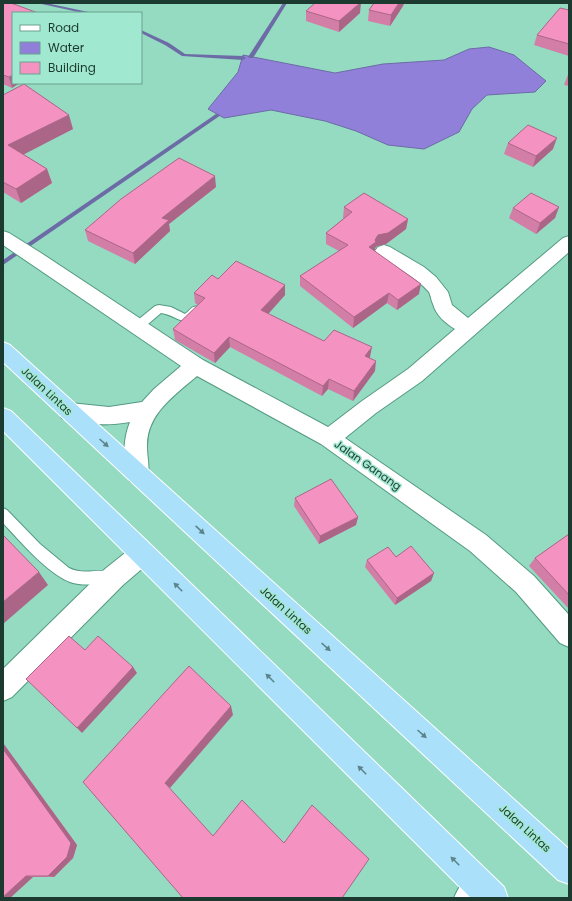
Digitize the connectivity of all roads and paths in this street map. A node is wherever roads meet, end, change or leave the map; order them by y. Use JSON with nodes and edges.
{"nodes":[{"id":1,"x":3,"y":237,"type":"edge"},
{"id":2,"x":569,"y":242,"type":"edge"},
{"id":3,"x":384,"y":251,"type":"dead end"},
{"id":4,"x":195,"y":310,"type":"edge"},
{"id":5,"x":137,"y":326,"type":"junction"},
{"id":6,"x":469,"y":328,"type":"junction"},
{"id":7,"x":3,"y":350,"type":"edge"},
{"id":8,"x":196,"y":366,"type":"junction"},
{"id":9,"x":148,"y":409,"type":"junction"},
{"id":10,"x":70,"y":412,"type":"junction"},
{"id":11,"x":3,"y":417,"type":"edge"},
{"id":12,"x":329,"y":438,"type":"junction"},
{"id":13,"x":138,"y":474,"type":"junction"},
{"id":14,"x":3,"y":514,"type":"edge"},
{"id":15,"x":144,"y":553,"type":"junction"},
{"id":16,"x":114,"y":577,"type":"junction"},
{"id":17,"x":569,"y":634,"type":"edge"},
{"id":18,"x":3,"y":688,"type":"edge"},
{"id":19,"x":569,"y":869,"type":"edge"},
{"id":20,"x":476,"y":892,"type":"edge"}],
"edges":[{"from":1,"to":5,"type":"street","name":"Jalan Ganang"},
{"from":2,"to":6,"type":"street"},
{"from":3,"to":6,"type":"street"},
{"from":4,"to":5,"type":"lane"},
{"from":5,"to":8,"type":"street","name":"Jalan Ganang"},
{"from":6,"to":12,"type":"street"},
{"from":7,"to":10,"type":"highway","name":"Jalan Lintas"},
{"from":8,"to":9,"type":"street"},
{"from":8,"to":12,"type":"street","name":"Jalan Ganang"},
{"from":9,"to":10,"type":"street"},
{"from":9,"to":13,"type":"street"},
{"from":10,"to":13,"type":"highway","name":"Jalan Lintas","one_way":true},
{"from":11,"to":15,"type":"highway"},
{"from":12,"to":17,"type":"street","name":"Jalan Ganang"},
{"from":13,"to":19,"type":"highway","name":"Jalan Lintas","one_way":true},
{"from":14,"to":16,"type":"lane"},
{"from":15,"to":16,"type":"street"},
{"from":20,"to":15,"type":"highway","one_way":true},
{"from":16,"to":18,"type":"street"}]}
